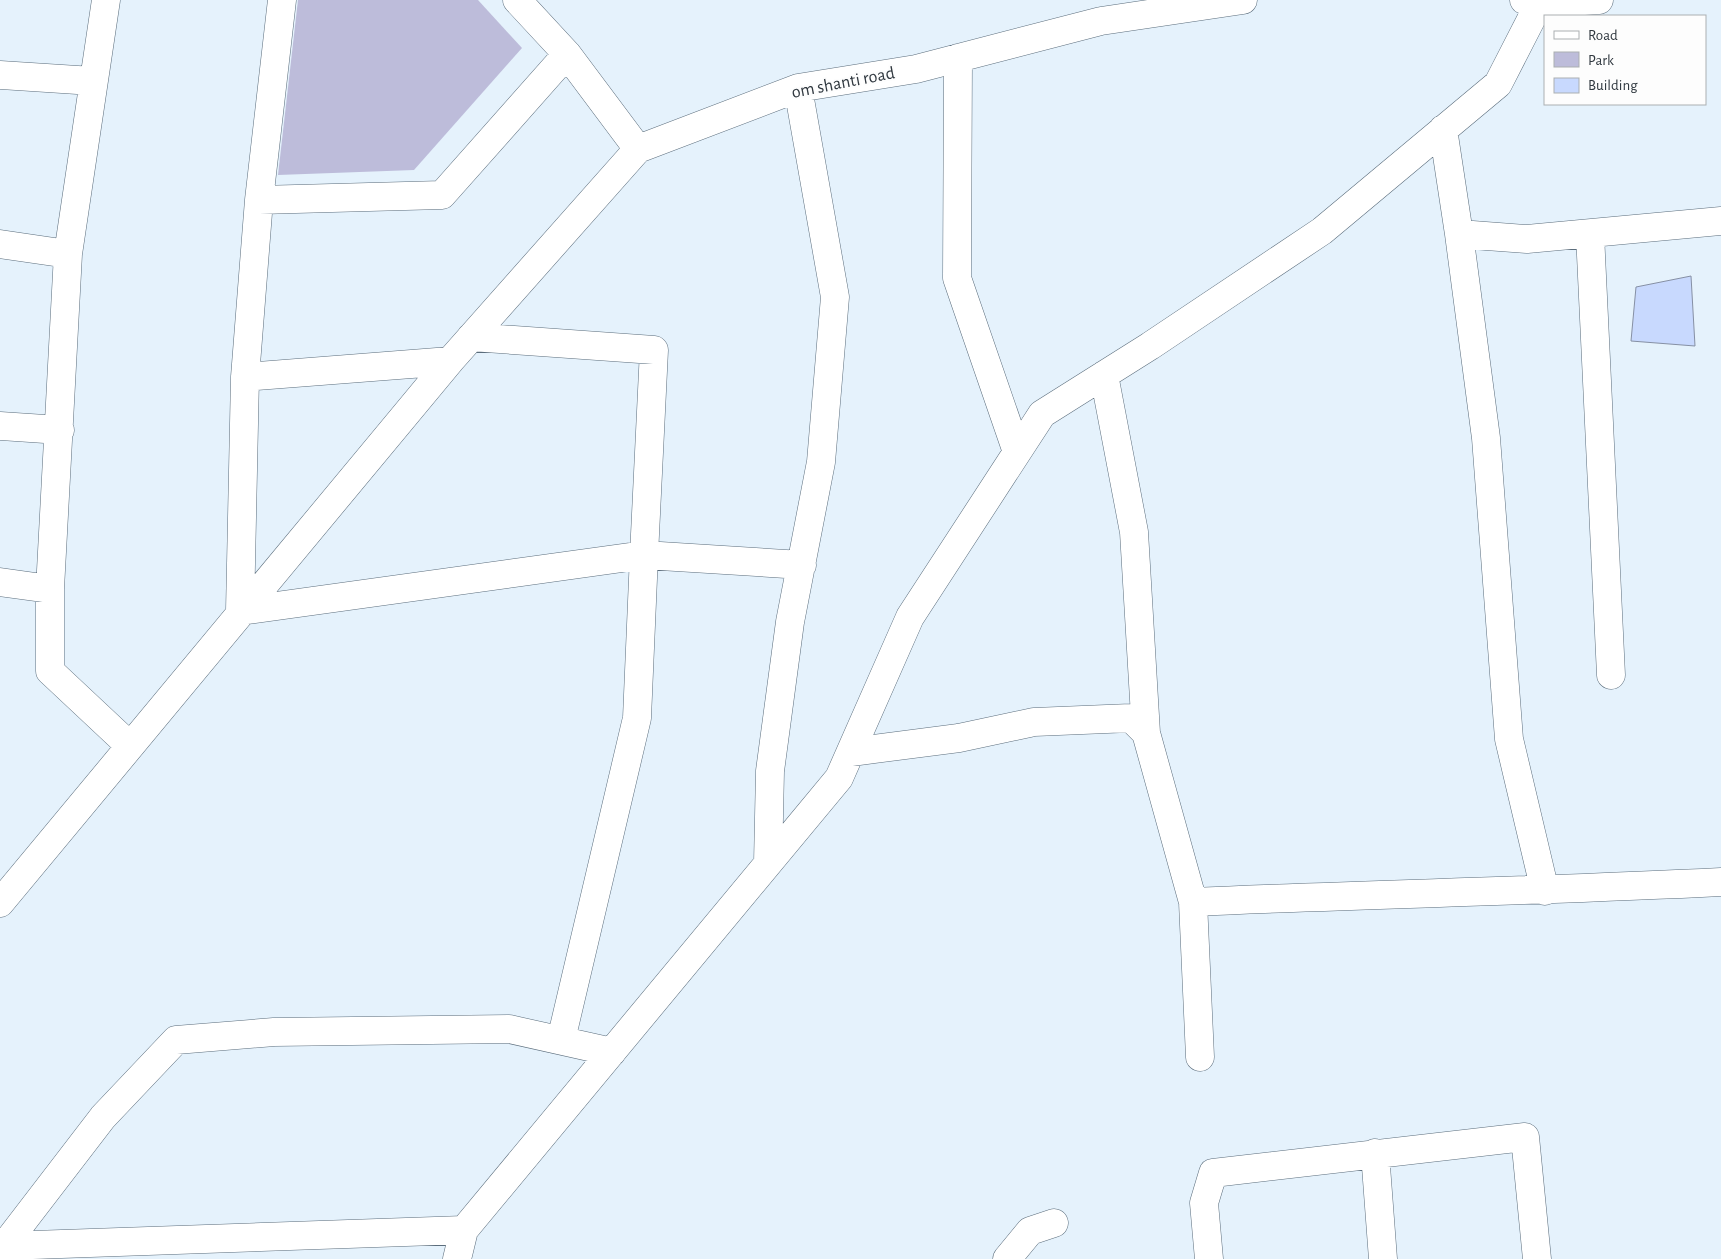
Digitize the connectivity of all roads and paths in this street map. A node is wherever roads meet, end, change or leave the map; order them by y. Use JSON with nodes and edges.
{"nodes":[{"id":1,"x":106,"y":0,"type":"edge"},
{"id":2,"x":282,"y":0,"type":"edge"},
{"id":3,"x":517,"y":0,"type":"edge"},
{"id":4,"x":1243,"y":0,"type":"edge"},
{"id":5,"x":1599,"y":0,"type":"edge"},
{"id":6,"x":1532,"y":2,"type":"edge"},
{"id":7,"x":567,"y":54,"type":"junction"},
{"id":8,"x":958,"y":58,"type":"junction"},
{"id":9,"x":0,"y":75,"type":"edge"},
{"id":10,"x":93,"y":81,"type":"junction"},
{"id":11,"x":798,"y":88,"type":"junction"},
{"id":12,"x":1443,"y":129,"type":"junction"},
{"id":13,"x":638,"y":149,"type":"junction"},
{"id":14,"x":259,"y":200,"type":"junction"},
{"id":15,"x":1721,"y":221,"type":"edge"},
{"id":16,"x":1459,"y":234,"type":"junction"},
{"id":17,"x":1590,"y":234,"type":"junction"},
{"id":18,"x":0,"y":244,"type":"edge"},
{"id":19,"x":68,"y":254,"type":"junction"},
{"id":20,"x":471,"y":337,"type":"junction"},
{"id":21,"x":450,"y":361,"type":"junction"},
{"id":22,"x":1104,"y":375,"type":"junction"},
{"id":23,"x":245,"y":377,"type":"junction"},
{"id":24,"x":0,"y":426,"type":"edge"},
{"id":25,"x":60,"y":430,"type":"junction"},
{"id":26,"x":1017,"y":452,"type":"junction"},
{"id":27,"x":644,"y":556,"type":"junction"},
{"id":28,"x":802,"y":565,"type":"junction"},
{"id":29,"x":0,"y":582,"type":"edge"},
{"id":30,"x":50,"y":589,"type":"junction"},
{"id":31,"x":240,"y":611,"type":"junction"},
{"id":32,"x":1611,"y":675,"type":"dead end"},
{"id":33,"x":1146,"y":733,"type":"junction"},
{"id":34,"x":130,"y":746,"type":"junction"},
{"id":35,"x":851,"y":752,"type":"junction"},
{"id":36,"x":768,"y":863,"type":"junction"},
{"id":37,"x":1721,"y":882,"type":"edge"},
{"id":38,"x":1545,"y":891,"type":"junction"},
{"id":39,"x":1193,"y":902,"type":"junction"},
{"id":40,"x":0,"y":903,"type":"edge"},
{"id":41,"x":561,"y":1040,"type":"junction"},
{"id":42,"x":612,"y":1052,"type":"junction"},
{"id":43,"x":1200,"y":1057,"type":"dead end"},
{"id":44,"x":1375,"y":1153,"type":"junction"},
{"id":45,"x":1054,"y":1223,"type":"dead end"},
{"id":46,"x":464,"y":1230,"type":"junction"},
{"id":47,"x":2,"y":1245,"type":"edge"},
{"id":48,"x":457,"y":1259,"type":"edge"},
{"id":49,"x":1007,"y":1259,"type":"edge"},
{"id":50,"x":1209,"y":1259,"type":"edge"},
{"id":51,"x":1383,"y":1259,"type":"edge"},
{"id":52,"x":1537,"y":1259,"type":"edge"}],
"edges":[{"from":1,"to":10,"type":"street"},
{"from":2,"to":14,"type":"street"},
{"from":3,"to":7,"type":"street"},
{"from":4,"to":8,"type":"street","name":"om shanti road"},
{"from":5,"to":6,"type":"street"},
{"from":6,"to":12,"type":"street"},
{"from":7,"to":13,"type":"street"},
{"from":7,"to":14,"type":"street"},
{"from":8,"to":11,"type":"street","name":"om shanti road"},
{"from":8,"to":26,"type":"street"},
{"from":9,"to":10,"type":"street"},
{"from":10,"to":19,"type":"street"},
{"from":11,"to":13,"type":"street","name":"om shanti road"},
{"from":11,"to":28,"type":"street"},
{"from":12,"to":16,"type":"street"},
{"from":12,"to":22,"type":"street"},
{"from":13,"to":20,"type":"street"},
{"from":14,"to":23,"type":"street"},
{"from":15,"to":17,"type":"street"},
{"from":16,"to":17,"type":"street"},
{"from":16,"to":38,"type":"street"},
{"from":17,"to":32,"type":"street"},
{"from":18,"to":19,"type":"street"},
{"from":19,"to":25,"type":"street"},
{"from":20,"to":21,"type":"street"},
{"from":20,"to":27,"type":"street"},
{"from":21,"to":23,"type":"street"},
{"from":21,"to":31,"type":"street"},
{"from":22,"to":26,"type":"street"},
{"from":22,"to":33,"type":"street"},
{"from":23,"to":31,"type":"street"},
{"from":24,"to":25,"type":"street"},
{"from":25,"to":30,"type":"street"},
{"from":26,"to":35,"type":"street"},
{"from":27,"to":28,"type":"street"},
{"from":27,"to":31,"type":"street"},
{"from":27,"to":41,"type":"street"},
{"from":28,"to":36,"type":"street"},
{"from":29,"to":30,"type":"street"},
{"from":30,"to":34,"type":"street"},
{"from":31,"to":34,"type":"street"},
{"from":33,"to":35,"type":"street"},
{"from":33,"to":39,"type":"street"},
{"from":34,"to":40,"type":"street"},
{"from":35,"to":36,"type":"street"},
{"from":36,"to":42,"type":"street"},
{"from":37,"to":38,"type":"street"},
{"from":38,"to":39,"type":"street"},
{"from":39,"to":43,"type":"street"},
{"from":41,"to":42,"type":"street"},
{"from":41,"to":47,"type":"street"},
{"from":42,"to":46,"type":"street"},
{"from":44,"to":50,"type":"street"},
{"from":44,"to":51,"type":"street"},
{"from":44,"to":52,"type":"street"},
{"from":45,"to":49,"type":"street"},
{"from":46,"to":47,"type":"street"},
{"from":46,"to":48,"type":"street"}]}
